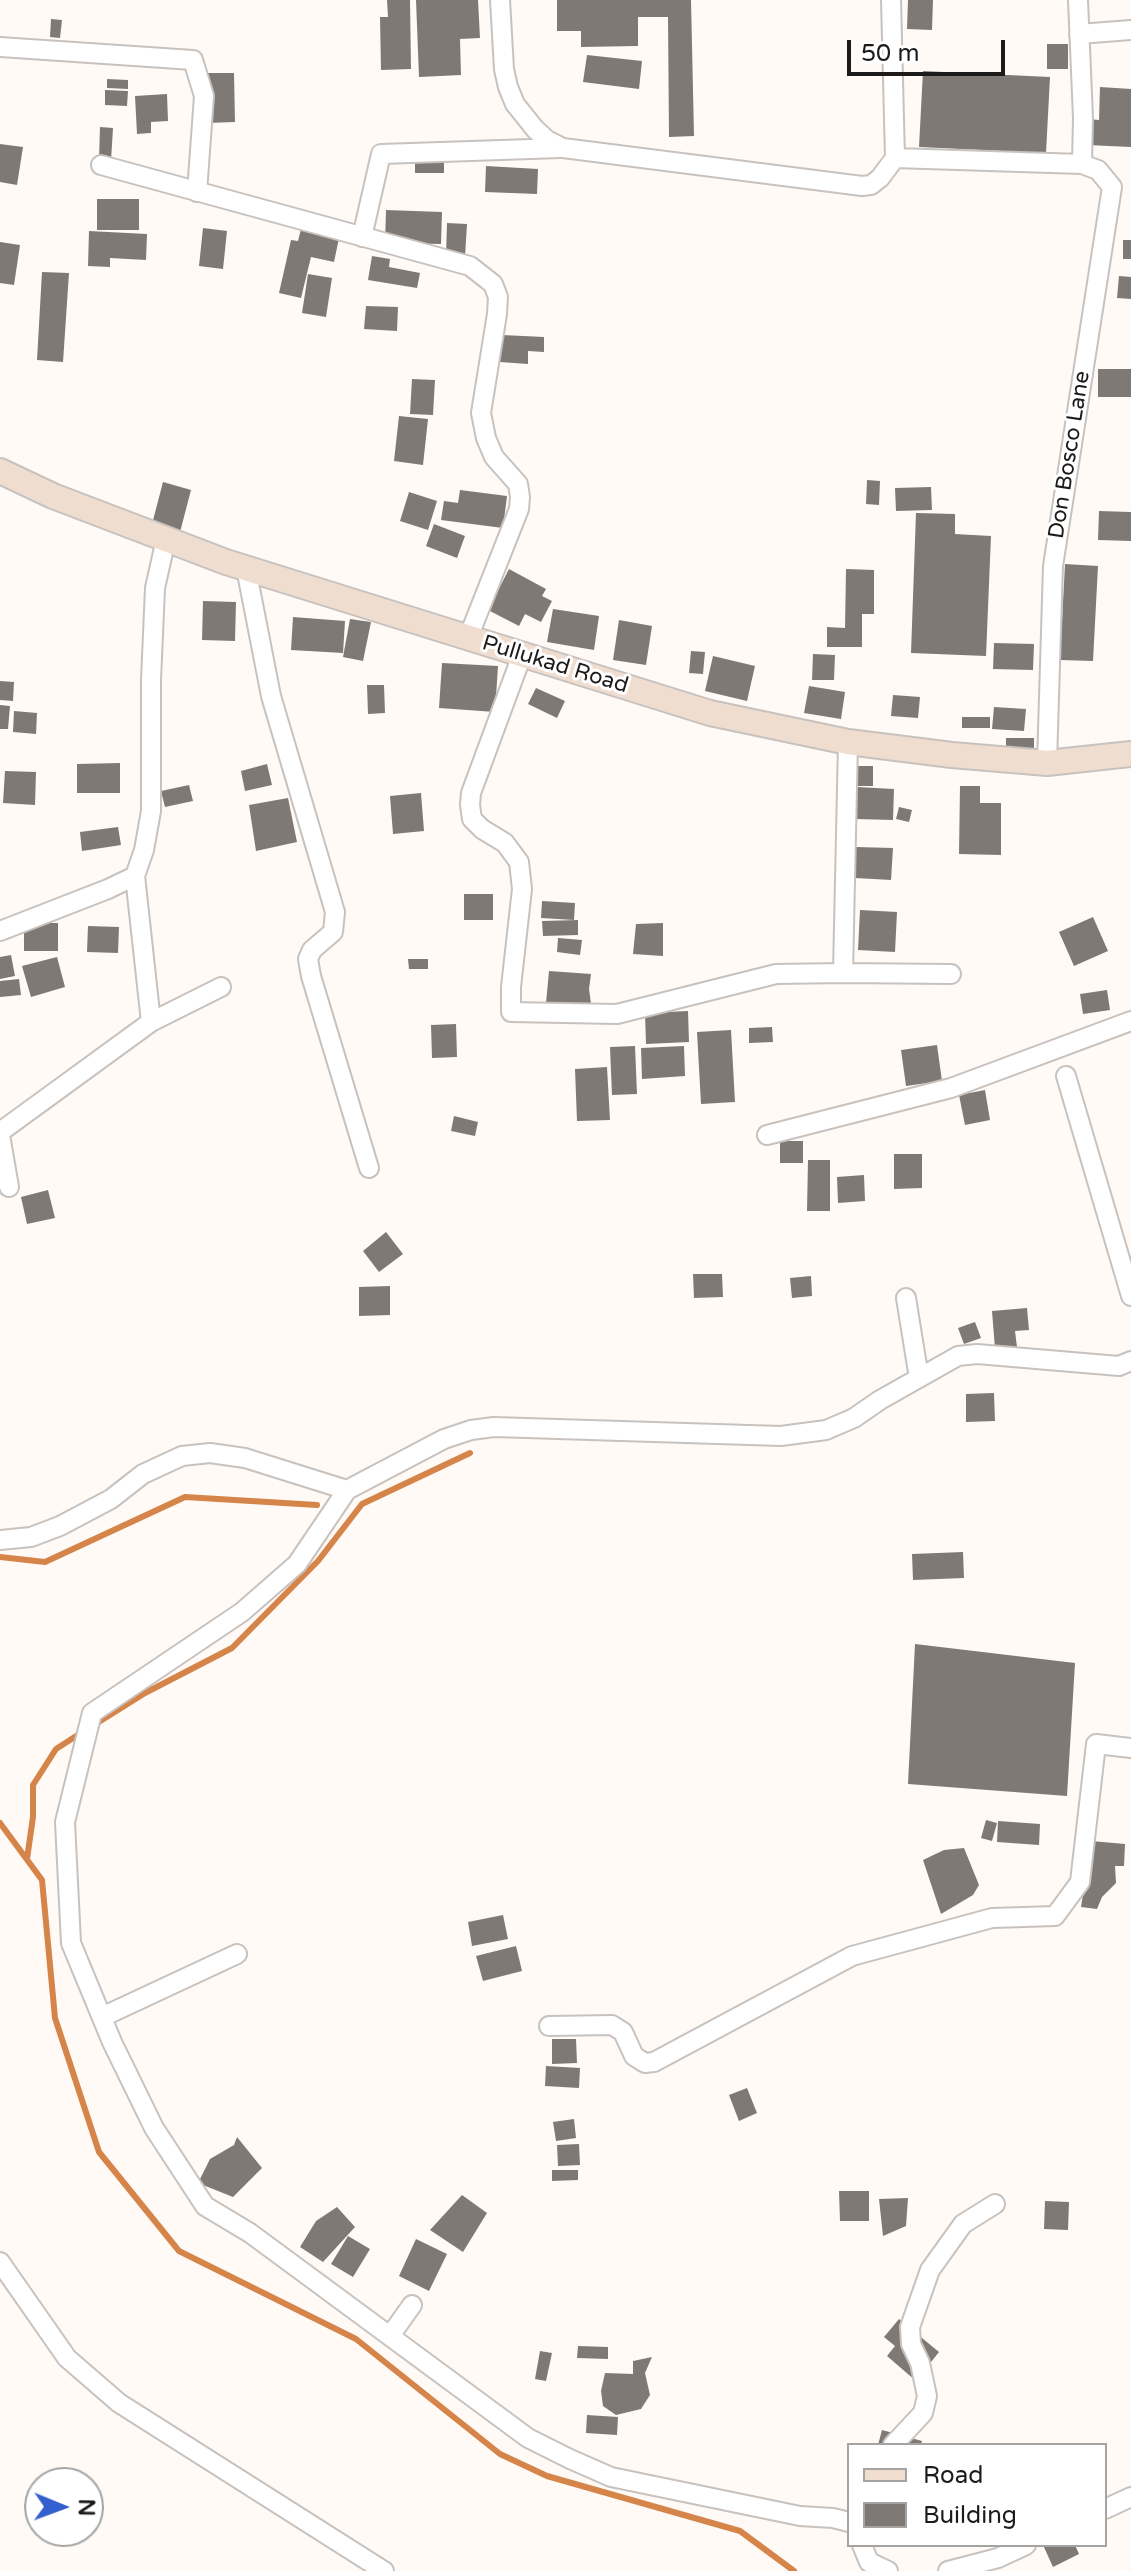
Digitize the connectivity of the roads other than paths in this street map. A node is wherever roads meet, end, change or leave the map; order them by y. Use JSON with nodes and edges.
{"nodes":[{"id":1,"x":500,"y":0,"type":"edge"},
{"id":2,"x":891,"y":0,"type":"edge"},
{"id":3,"x":1078,"y":0,"type":"edge"},
{"id":4,"x":1131,"y":30,"type":"edge"},
{"id":5,"x":1079,"y":34,"type":"junction"},
{"id":6,"x":0,"y":47,"type":"edge"},
{"id":7,"x":563,"y":148,"type":"junction"},
{"id":8,"x":895,"y":158,"type":"junction"},
{"id":9,"x":1082,"y":164,"type":"junction"},
{"id":10,"x":101,"y":165,"type":"dead end"},
{"id":11,"x":1112,"y":187,"type":"junction"},
{"id":12,"x":1131,"y":188,"type":"edge"},
{"id":13,"x":197,"y":192,"type":"junction"},
{"id":14,"x":362,"y":237,"type":"junction"},
{"id":15,"x":0,"y":471,"type":"edge"},
{"id":16,"x":166,"y":539,"type":"junction"},
{"id":17,"x":246,"y":568,"type":"junction"},
{"id":18,"x":468,"y":638,"type":"junction"},
{"id":19,"x":522,"y":655,"type":"junction"},
{"id":20,"x":848,"y":742,"type":"junction"},
{"id":21,"x":1131,"y":754,"type":"edge"},
{"id":22,"x":1047,"y":763,"type":"junction"},
{"id":23,"x":135,"y":876,"type":"junction"},
{"id":24,"x":0,"y":931,"type":"edge"},
{"id":25,"x":843,"y":973,"type":"junction"},
{"id":26,"x":951,"y":974,"type":"dead end"},
{"id":27,"x":221,"y":987,"type":"dead end"},
{"id":28,"x":1131,"y":1021,"type":"edge"},
{"id":29,"x":151,"y":1022,"type":"junction"},
{"id":30,"x":1066,"y":1076,"type":"dead end"},
{"id":31,"x":0,"y":1133,"type":"edge"},
{"id":32,"x":767,"y":1135,"type":"dead end"},
{"id":33,"x":369,"y":1168,"type":"dead end"},
{"id":34,"x":9,"y":1187,"type":"dead end"},
{"id":35,"x":1131,"y":1296,"type":"edge"},
{"id":36,"x":906,"y":1298,"type":"dead end"},
{"id":37,"x":1131,"y":1361,"type":"edge"},
{"id":38,"x":919,"y":1378,"type":"junction"},
{"id":39,"x":347,"y":1490,"type":"junction"},
{"id":40,"x":0,"y":1540,"type":"edge"},
{"id":41,"x":1131,"y":1748,"type":"edge"},
{"id":42,"x":237,"y":1954,"type":"dead end"},
{"id":43,"x":102,"y":2017,"type":"junction"},
{"id":44,"x":549,"y":2026,"type":"dead end"},
{"id":45,"x":995,"y":2204,"type":"dead end"},
{"id":46,"x":0,"y":2262,"type":"edge"},
{"id":47,"x":412,"y":2305,"type":"dead end"},
{"id":48,"x":390,"y":2336,"type":"junction"},
{"id":49,"x":895,"y":2443,"type":"edge"},
{"id":50,"x":1131,"y":2497,"type":"edge"},
{"id":51,"x":1107,"y":2508,"type":"edge"},
{"id":52,"x":847,"y":2522,"type":"edge"},
{"id":53,"x":863,"y":2547,"type":"edge"},
{"id":54,"x":1022,"y":2547,"type":"edge"},
{"id":55,"x":384,"y":2571,"type":"edge"},
{"id":56,"x":888,"y":2571,"type":"edge"},
{"id":57,"x":948,"y":2571,"type":"edge"}],
"edges":[{"from":1,"to":7,"type":"street"},
{"from":2,"to":8,"type":"street"},
{"from":3,"to":5,"type":"street"},
{"from":4,"to":5,"type":"street"},
{"from":5,"to":9,"type":"street"},
{"from":6,"to":13,"type":"street"},
{"from":7,"to":8,"type":"street"},
{"from":7,"to":14,"type":"street"},
{"from":8,"to":9,"type":"street"},
{"from":9,"to":11,"type":"street"},
{"from":10,"to":13,"type":"street"},
{"from":11,"to":12,"type":"street"},
{"from":11,"to":22,"type":"street","name":"Don Bosco Lane"},
{"from":13,"to":14,"type":"street"},
{"from":14,"to":18,"type":"street"},
{"from":15,"to":16,"type":"street","name":"Pullukad Road"},
{"from":16,"to":17,"type":"street","name":"Pullukad Road"},
{"from":16,"to":23,"type":"street"},
{"from":17,"to":18,"type":"street","name":"Pullukad Road"},
{"from":17,"to":33,"type":"street"},
{"from":18,"to":19,"type":"street","name":"Pullukad Road"},
{"from":19,"to":20,"type":"street","name":"Pullukad Road"},
{"from":19,"to":25,"type":"street"},
{"from":20,"to":22,"type":"street","name":"Pullukad Road"},
{"from":20,"to":25,"type":"street"},
{"from":21,"to":22,"type":"street","name":"Pullukad Road"},
{"from":23,"to":24,"type":"street"},
{"from":23,"to":29,"type":"street"},
{"from":25,"to":26,"type":"street"},
{"from":27,"to":29,"type":"street"},
{"from":28,"to":32,"type":"street"},
{"from":29,"to":31,"type":"street"},
{"from":30,"to":35,"type":"street"},
{"from":31,"to":34,"type":"street"},
{"from":36,"to":38,"type":"street"},
{"from":37,"to":38,"type":"street"},
{"from":38,"to":39,"type":"street"},
{"from":39,"to":40,"type":"street"},
{"from":39,"to":43,"type":"street"},
{"from":41,"to":44,"type":"street"},
{"from":42,"to":43,"type":"street"},
{"from":43,"to":48,"type":"street"},
{"from":45,"to":49,"type":"street"},
{"from":46,"to":55,"type":"street"},
{"from":47,"to":48,"type":"street"},
{"from":48,"to":52,"type":"street"},
{"from":50,"to":51,"type":"street"},
{"from":53,"to":56,"type":"street"},
{"from":54,"to":57,"type":"street"}]}
